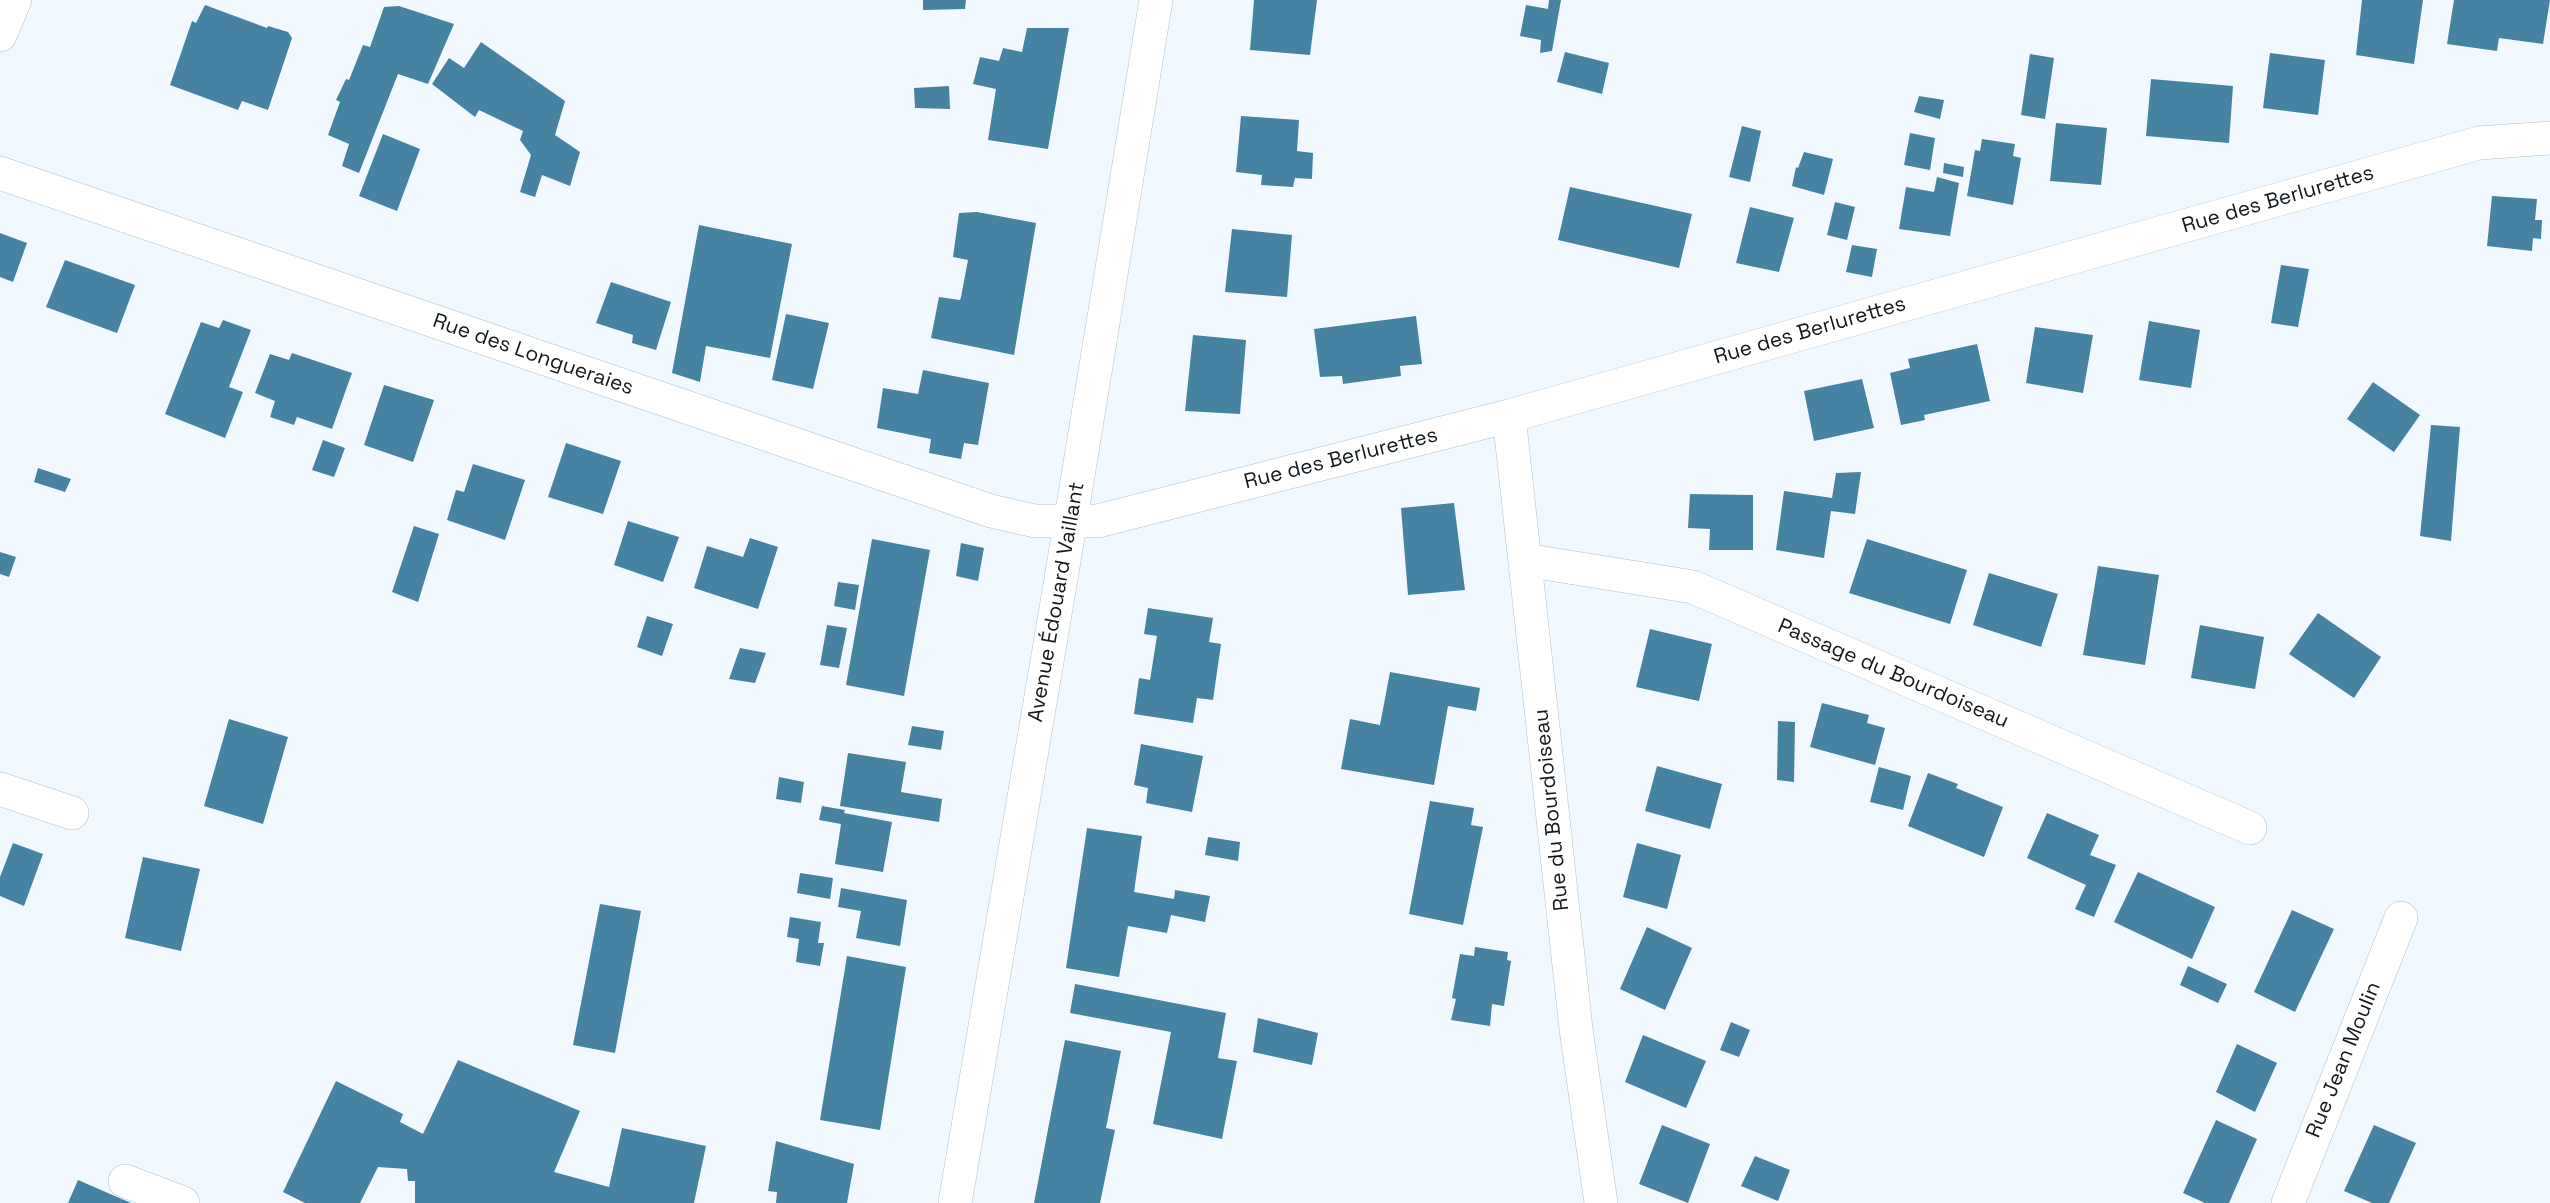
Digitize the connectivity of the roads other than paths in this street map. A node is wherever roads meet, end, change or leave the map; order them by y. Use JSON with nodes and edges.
{"nodes":[{"id":1,"x":1156,"y":0,"type":"edge"},
{"id":2,"x":12,"y":2,"type":"edge"},
{"id":3,"x":0,"y":35,"type":"edge"},
{"id":4,"x":2550,"y":138,"type":"edge"},
{"id":5,"x":0,"y":173,"type":"edge"},
{"id":6,"x":1509,"y":416,"type":"junction"},
{"id":7,"x":1070,"y":522,"type":"junction"},
{"id":8,"x":1525,"y":560,"type":"junction"},
{"id":9,"x":0,"y":789,"type":"edge"},
{"id":10,"x":72,"y":813,"type":"dead end"},
{"id":11,"x":2250,"y":828,"type":"dead end"},
{"id":12,"x":2401,"y":918,"type":"dead end"},
{"id":13,"x":125,"y":1181,"type":"dead end"},
{"id":14,"x":183,"y":1203,"type":"edge"},
{"id":15,"x":955,"y":1203,"type":"edge"},
{"id":16,"x":1601,"y":1203,"type":"edge"},
{"id":17,"x":2288,"y":1203,"type":"edge"}],
"edges":[{"from":1,"to":7,"type":"street","name":"Avenue Édouard Vaillant"},
{"from":2,"to":3,"type":"street"},
{"from":4,"to":6,"type":"street","name":"Rue des Berlurettes"},
{"from":5,"to":7,"type":"street","name":"Rue des Longueraies"},
{"from":6,"to":7,"type":"street","name":"Rue des Berlurettes"},
{"from":6,"to":8,"type":"street","name":"Rue du Bourdoiseau"},
{"from":7,"to":15,"type":"street","name":"Avenue Édouard Vaillant"},
{"from":8,"to":11,"type":"street","name":"Passage du Bourdoiseau"},
{"from":8,"to":16,"type":"street","name":"Rue du Bourdoiseau"},
{"from":9,"to":10,"type":"street"},
{"from":12,"to":17,"type":"street","name":"Rue Jean Moulin"},
{"from":13,"to":14,"type":"street"}]}
